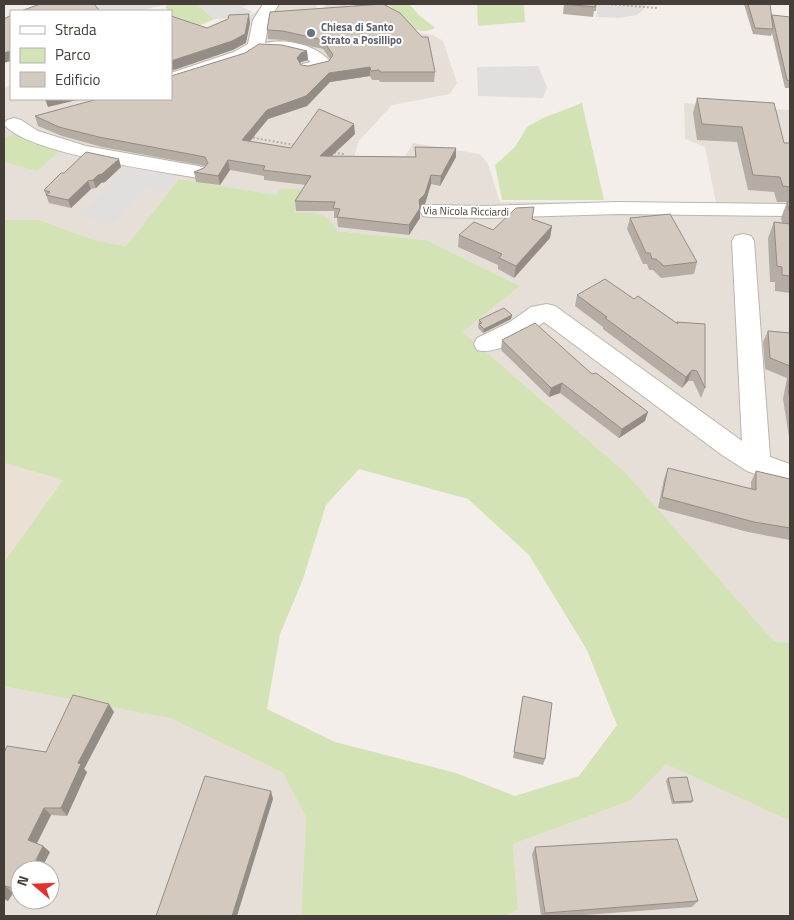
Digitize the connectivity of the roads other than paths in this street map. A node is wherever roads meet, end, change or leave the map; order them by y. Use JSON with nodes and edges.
{"nodes":[{"id":1,"x":271,"y":4,"type":"edge"},
{"id":2,"x":256,"y":46,"type":"junction"},
{"id":3,"x":308,"y":68,"type":"edge"},
{"id":4,"x":172,"y":79,"type":"edge"},
{"id":5,"x":42,"y":117,"type":"edge"},
{"id":6,"x":9,"y":126,"type":"edge"},
{"id":7,"x":198,"y":172,"type":"edge"},
{"id":8,"x":790,"y":210,"type":"edge"},
{"id":9,"x":432,"y":211,"type":"dead end"},
{"id":10,"x":743,"y":241,"type":"dead end"},
{"id":11,"x":486,"y":344,"type":"dead end"},
{"id":12,"x":757,"y":463,"type":"junction"},
{"id":13,"x":790,"y":475,"type":"edge"}],
"edges":[{"from":1,"to":2,"type":"street"},
{"from":2,"to":3,"type":"street"},
{"from":2,"to":4,"type":"street"},
{"from":5,"to":6,"type":"street"},
{"from":6,"to":7,"type":"street"},
{"from":8,"to":9,"type":"street","name":"Via Nicola Ricciardi"},
{"from":10,"to":12,"type":"street"},
{"from":11,"to":12,"type":"street"},
{"from":12,"to":13,"type":"street"}]}
